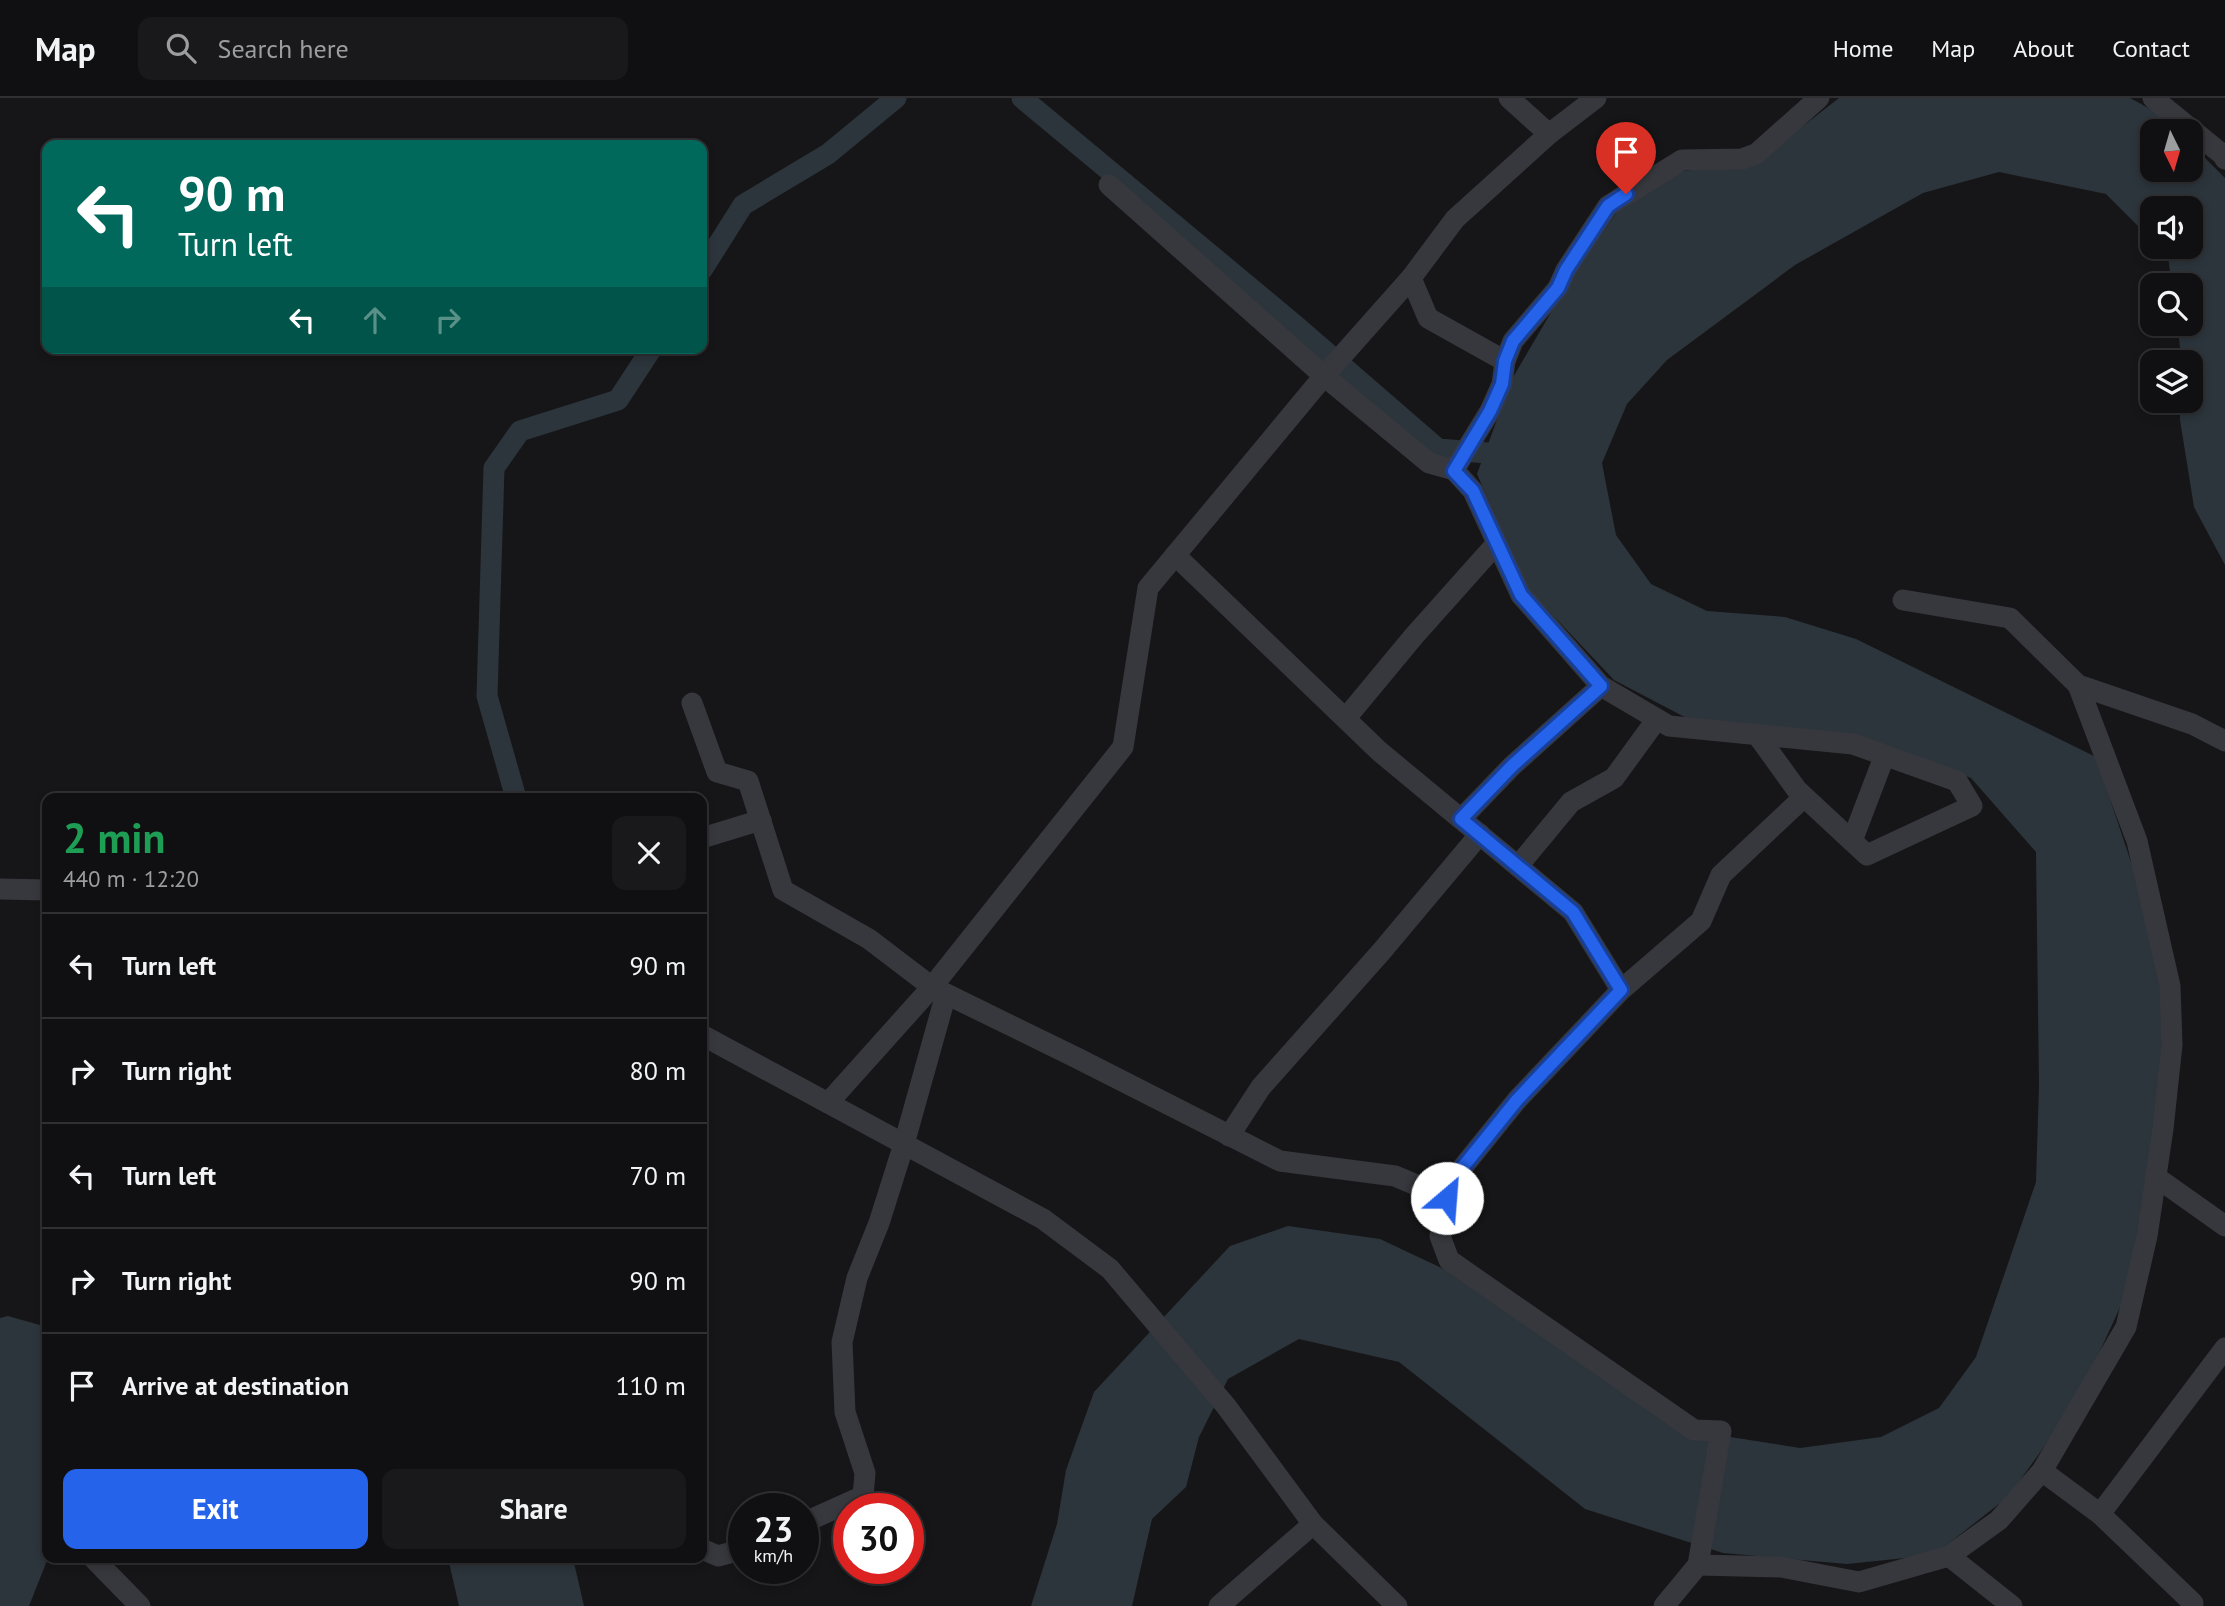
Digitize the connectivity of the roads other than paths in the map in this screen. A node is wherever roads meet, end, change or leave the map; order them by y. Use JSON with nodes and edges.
{"nodes":[{"id":1,"x":1509,"y":98,"type":"edge"},
{"id":2,"x":1596,"y":98,"type":"edge"},
{"id":3,"x":1819,"y":98,"type":"edge"},
{"id":4,"x":2152,"y":98,"type":"edge"},
{"id":5,"x":1549,"y":134,"type":"junction"},
{"id":6,"x":2225,"y":159,"type":"edge"},
{"id":7,"x":1109,"y":186,"type":"dead end"},
{"id":8,"x":1410,"y":278,"type":"junction"},
{"id":9,"x":1505,"y":361,"type":"junction"},
{"id":10,"x":1324,"y":376,"type":"junction"},
{"id":11,"x":1454,"y":471,"type":"junction"},
{"id":12,"x":1497,"y":544,"type":"junction"},
{"id":13,"x":1175,"y":555,"type":"junction"},
{"id":14,"x":1903,"y":600,"type":"dead end"},
{"id":15,"x":2078,"y":685,"type":"junction"},
{"id":16,"x":1601,"y":686,"type":"junction"},
{"id":17,"x":692,"y":703,"type":"dead end"},
{"id":18,"x":1346,"y":718,"type":"junction"},
{"id":19,"x":1657,"y":719,"type":"junction"},
{"id":20,"x":1758,"y":736,"type":"junction"},
{"id":21,"x":2225,"y":741,"type":"edge"},
{"id":22,"x":1884,"y":757,"type":"junction"},
{"id":23,"x":1804,"y":797,"type":"junction"},
{"id":24,"x":1461,"y":819,"type":"junction"},
{"id":25,"x":761,"y":820,"type":"junction"},
{"id":26,"x":1480,"y":834,"type":"junction"},
{"id":27,"x":707,"y":836,"type":"edge"},
{"id":28,"x":1852,"y":841,"type":"junction"},
{"id":29,"x":1518,"y":866,"type":"junction"},
{"id":30,"x":0,"y":889,"type":"edge"},
{"id":31,"x":42,"y":890,"type":"edge"},
{"id":32,"x":1621,"y":990,"type":"junction"},
{"id":33,"x":939,"y":991,"type":"junction"},
{"id":34,"x":707,"y":1038,"type":"edge"},
{"id":35,"x":828,"y":1103,"type":"junction"},
{"id":36,"x":1229,"y":1136,"type":"junction"},
{"id":37,"x":904,"y":1144,"type":"junction"},
{"id":38,"x":2156,"y":1177,"type":"junction"},
{"id":39,"x":1447,"y":1198,"type":"junction"},
{"id":40,"x":2225,"y":1226,"type":"edge"},
{"id":41,"x":2225,"y":1348,"type":"edge"},
{"id":42,"x":2042,"y":1471,"type":"junction"},
{"id":43,"x":2100,"y":1514,"type":"junction"},
{"id":44,"x":819,"y":1516,"type":"edge"},
{"id":45,"x":1313,"y":1524,"type":"junction"},
{"id":46,"x":707,"y":1551,"type":"edge"},
{"id":47,"x":728,"y":1553,"type":"edge"},
{"id":48,"x":1949,"y":1556,"type":"junction"},
{"id":49,"x":1699,"y":1557,"type":"junction"},
{"id":50,"x":98,"y":1563,"type":"edge"},
{"id":51,"x":2193,"y":1602,"type":"dead end"},
{"id":52,"x":140,"y":1606,"type":"edge"},
{"id":53,"x":1219,"y":1606,"type":"edge"},
{"id":54,"x":1397,"y":1606,"type":"edge"},
{"id":55,"x":1664,"y":1606,"type":"edge"},
{"id":56,"x":2012,"y":1606,"type":"edge"}],
"edges":[{"from":1,"to":5,"type":"street"},
{"from":2,"to":5,"type":"street"},
{"from":3,"to":9,"type":"street"},
{"from":4,"to":6,"type":"street"},
{"from":5,"to":8,"type":"street"},
{"from":7,"to":10,"type":"street"},
{"from":8,"to":9,"type":"street"},
{"from":8,"to":10,"type":"street"},
{"from":9,"to":11,"type":"street"},
{"from":10,"to":11,"type":"street"},
{"from":10,"to":13,"type":"street"},
{"from":11,"to":12,"type":"street"},
{"from":12,"to":16,"type":"street"},
{"from":12,"to":18,"type":"street"},
{"from":13,"to":18,"type":"street"},
{"from":13,"to":33,"type":"street"},
{"from":14,"to":15,"type":"street"},
{"from":15,"to":21,"type":"street"},
{"from":15,"to":38,"type":"street"},
{"from":16,"to":19,"type":"street"},
{"from":16,"to":24,"type":"street"},
{"from":17,"to":25,"type":"street"},
{"from":18,"to":24,"type":"street"},
{"from":19,"to":20,"type":"street"},
{"from":19,"to":29,"type":"street"},
{"from":20,"to":22,"type":"street"},
{"from":20,"to":23,"type":"street"},
{"from":22,"to":28,"type":"street"},
{"from":22,"to":28,"type":"street"},
{"from":23,"to":28,"type":"street"},
{"from":23,"to":32,"type":"street"},
{"from":24,"to":26,"type":"street"},
{"from":25,"to":27,"type":"street"},
{"from":25,"to":33,"type":"street"},
{"from":26,"to":29,"type":"street"},
{"from":26,"to":36,"type":"street"},
{"from":29,"to":32,"type":"street"},
{"from":30,"to":31,"type":"street"},
{"from":32,"to":39,"type":"street"},
{"from":33,"to":35,"type":"street"},
{"from":33,"to":36,"type":"street"},
{"from":33,"to":37,"type":"street"},
{"from":34,"to":35,"type":"street"},
{"from":35,"to":37,"type":"street"},
{"from":36,"to":39,"type":"street"},
{"from":37,"to":44,"type":"street"},
{"from":37,"to":45,"type":"street"},
{"from":38,"to":40,"type":"street"},
{"from":38,"to":42,"type":"street"},
{"from":39,"to":49,"type":"street"},
{"from":41,"to":43,"type":"street"},
{"from":42,"to":43,"type":"street"},
{"from":42,"to":48,"type":"street"},
{"from":43,"to":51,"type":"street"},
{"from":45,"to":53,"type":"street"},
{"from":45,"to":54,"type":"street"},
{"from":46,"to":47,"type":"street"},
{"from":48,"to":49,"type":"street"},
{"from":48,"to":56,"type":"street"},
{"from":49,"to":55,"type":"street"},
{"from":50,"to":52,"type":"street"}]}
